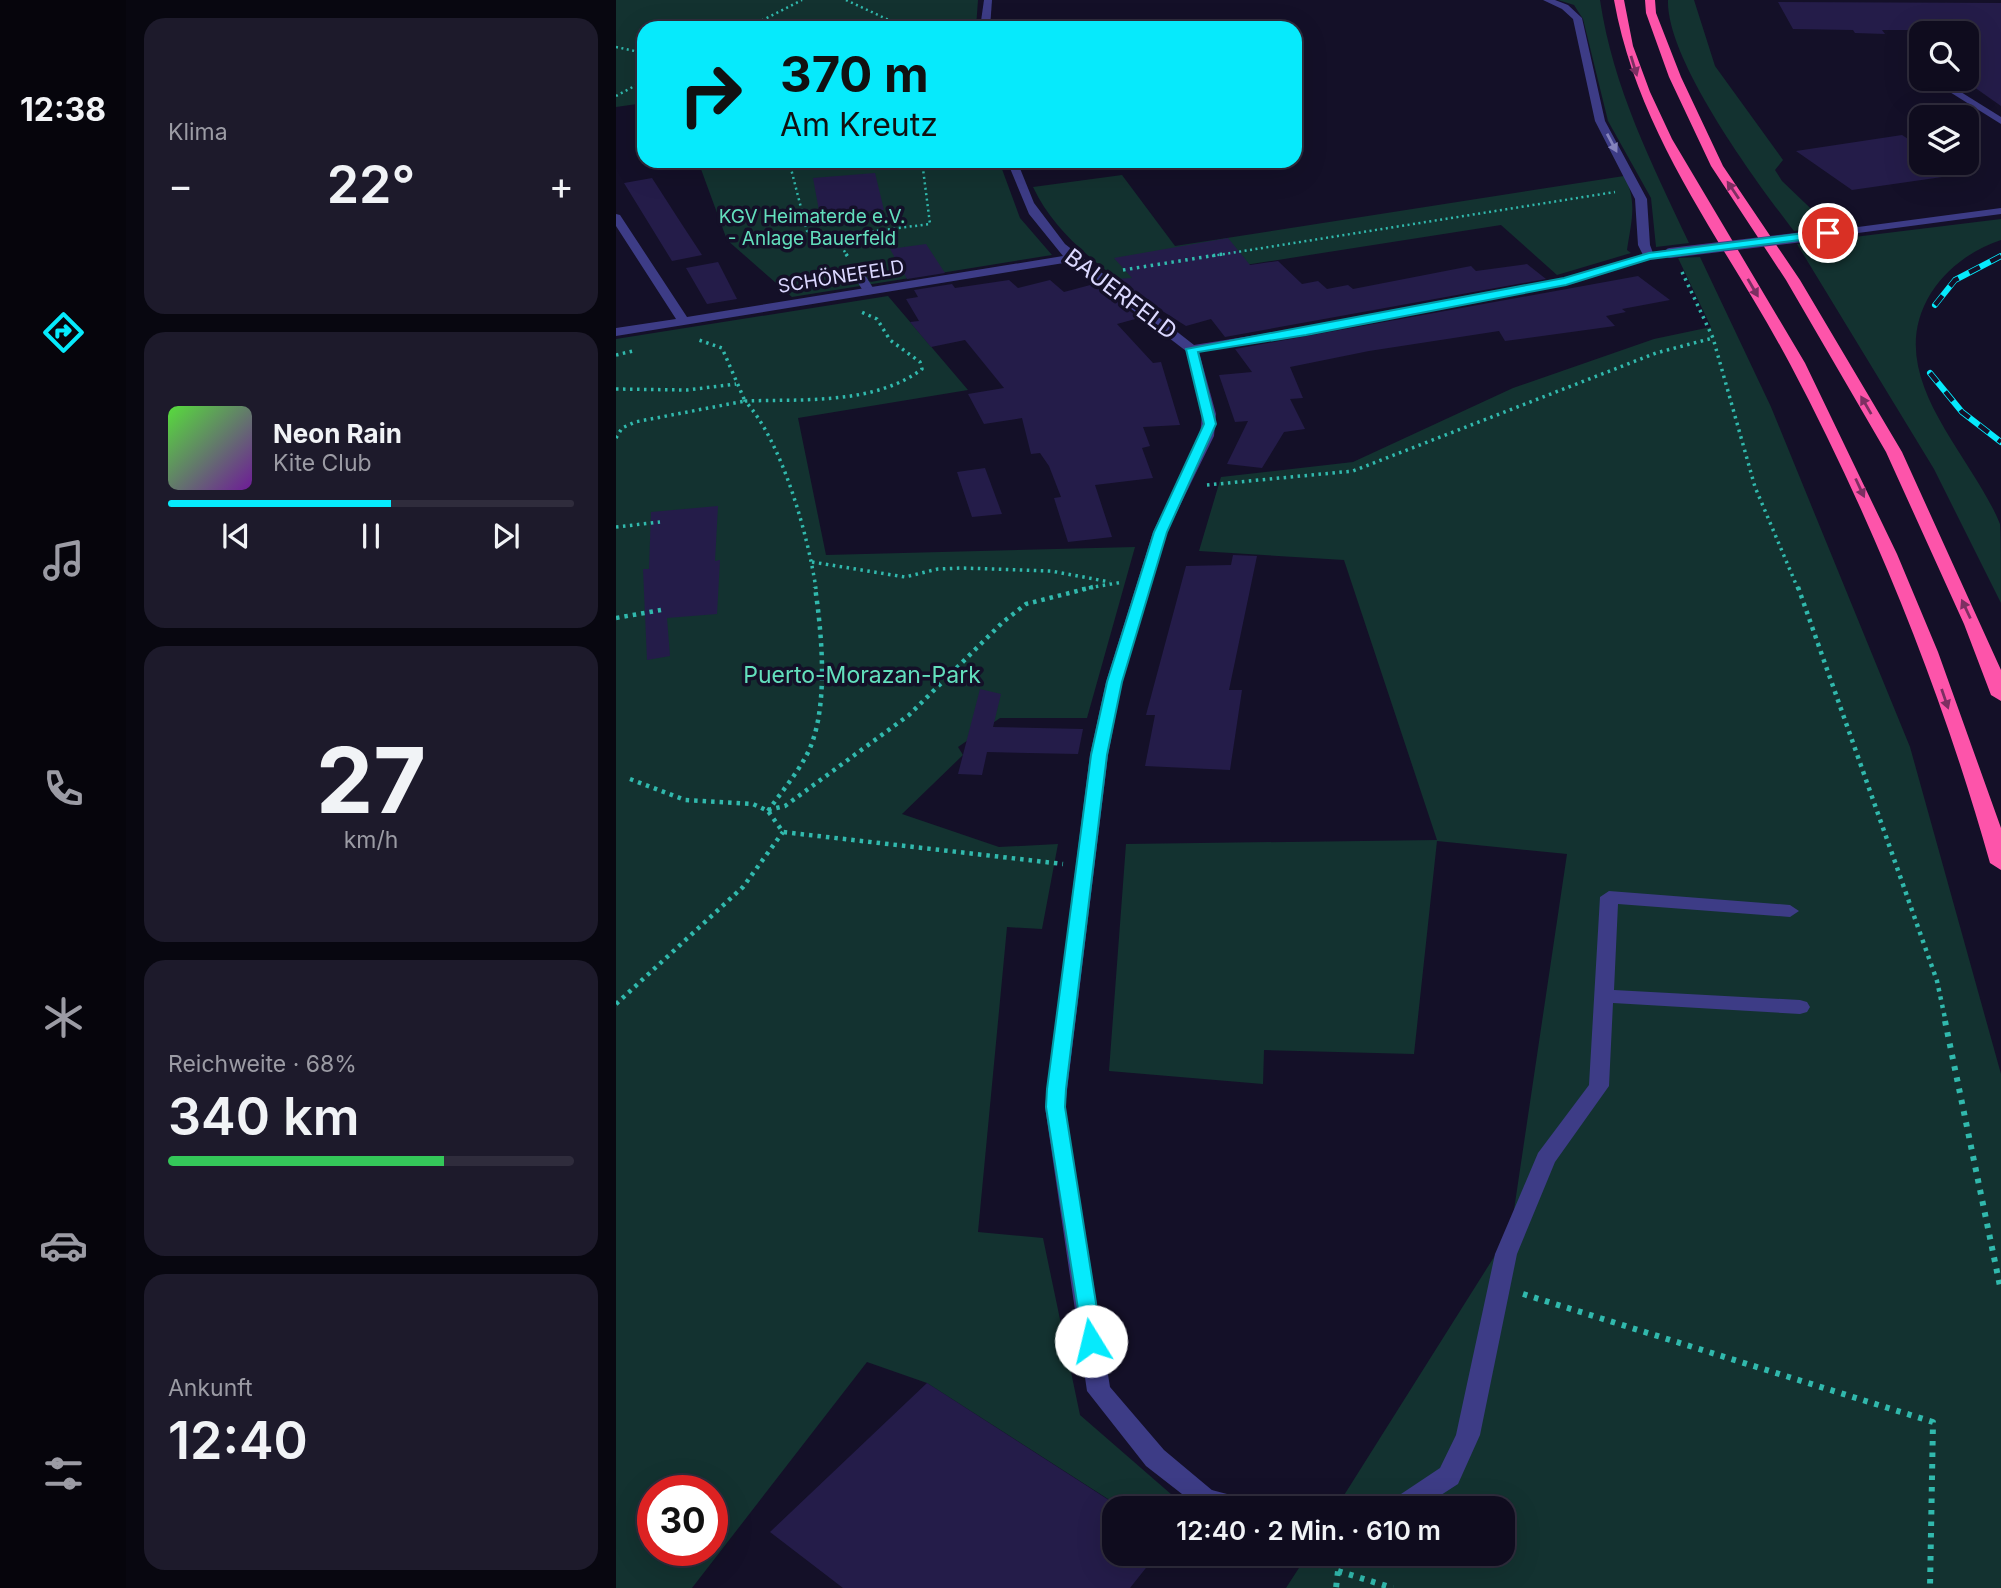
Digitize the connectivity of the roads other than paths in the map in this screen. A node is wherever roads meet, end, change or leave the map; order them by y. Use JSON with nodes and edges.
{"nodes":[{"id":1,"x":988,"y":0,"type":"edge"},
{"id":2,"x":1547,"y":0,"type":"edge"},
{"id":3,"x":1619,"y":0,"type":"edge"},
{"id":4,"x":1650,"y":0,"type":"edge"},
{"id":5,"x":986,"y":21,"type":"edge"},
{"id":6,"x":1953,"y":91,"type":"edge"},
{"id":7,"x":2001,"y":121,"type":"edge"},
{"id":8,"x":1015,"y":168,"type":"edge"},
{"id":9,"x":2001,"y":211,"type":"edge"},
{"id":10,"x":616,"y":216,"type":"edge"},
{"id":11,"x":1649,"y":256,"type":"junction"},
{"id":12,"x":1072,"y":258,"type":"junction"},
{"id":13,"x":853,"y":266,"type":"road end"},
{"id":14,"x":869,"y":291,"type":"junction"},
{"id":15,"x":684,"y":321,"type":"junction"},
{"id":16,"x":616,"y":332,"type":"edge"},
{"id":17,"x":1192,"y":349,"type":"junction"},
{"id":18,"x":2001,"y":695,"type":"edge"},
{"id":19,"x":2001,"y":863,"type":"edge"},
{"id":20,"x":1790,"y":911,"type":"dead end"},
{"id":21,"x":1604,"y":996,"type":"junction"},
{"id":22,"x":1800,"y":1007,"type":"dead end"},
{"id":23,"x":1200,"y":1496,"type":"edge"},
{"id":24,"x":1419,"y":1496,"type":"edge"}],
"edges":[{"from":1,"to":5,"type":"street"},
{"from":2,"to":11,"type":"street","one_way":true},
{"from":3,"to":19,"type":"highway","one_way":true},
{"from":18,"to":4,"type":"highway","one_way":true},
{"from":6,"to":7,"type":"street"},
{"from":8,"to":12,"type":"street","name":"BAUERFELD"},
{"from":9,"to":11,"type":"street","bridge":true},
{"from":10,"to":15,"type":"street"},
{"from":11,"to":17,"type":"street"},
{"from":12,"to":14,"type":"street","name":"SCHÖNEFELD"},
{"from":12,"to":17,"type":"street","name":"BAUERFELD"},
{"from":13,"to":14,"type":"street"},
{"from":14,"to":15,"type":"street","name":"SCHÖNEFELD"},
{"from":15,"to":16,"type":"street","name":"SCHÖNEFELD"},
{"from":17,"to":23,"type":"street","name":"BAUERFELD"},
{"from":20,"to":21,"type":"street"},
{"from":21,"to":22,"type":"street"},
{"from":21,"to":24,"type":"street"}]}
